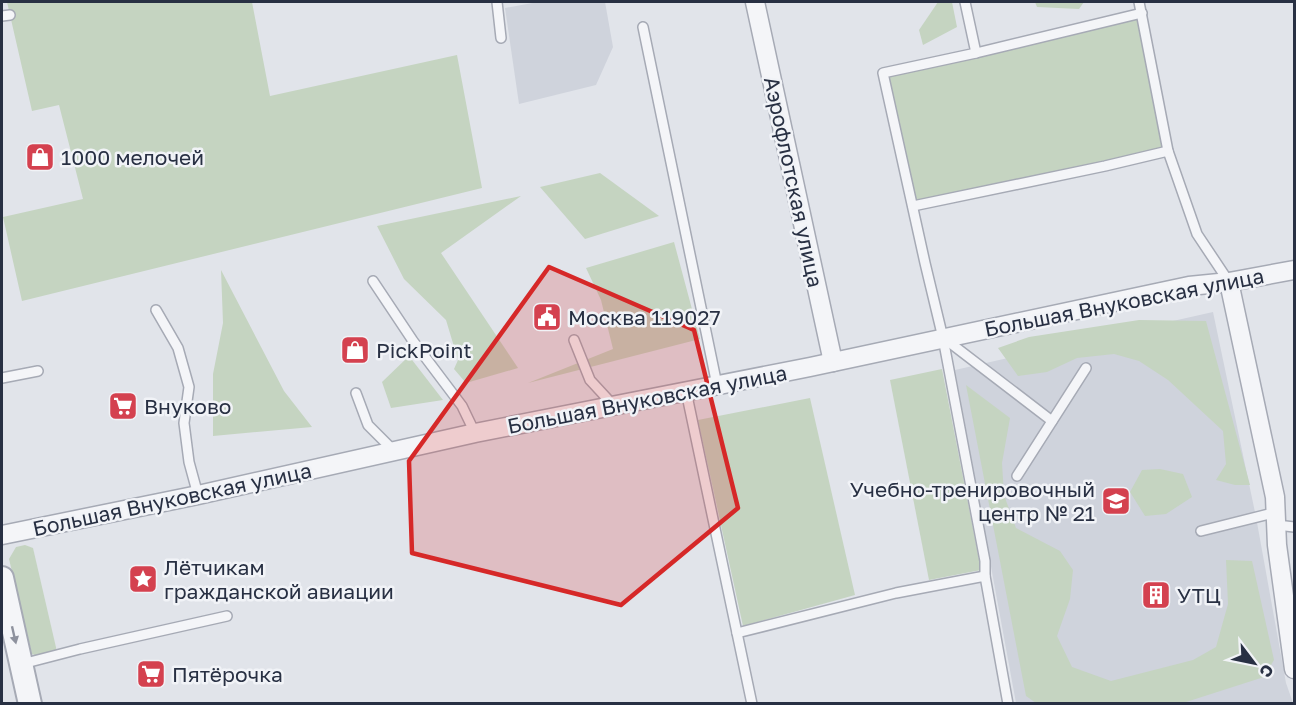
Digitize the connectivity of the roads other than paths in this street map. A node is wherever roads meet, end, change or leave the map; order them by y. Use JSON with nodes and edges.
{"nodes":[{"id":1,"x":497,"y":2,"type":"edge"},
{"id":2,"x":755,"y":2,"type":"edge"},
{"id":3,"x":965,"y":2,"type":"edge"},
{"id":4,"x":1139,"y":2,"type":"edge"},
{"id":5,"x":1142,"y":14,"type":"junction"},
{"id":6,"x":643,"y":27,"type":"dead end"},
{"id":7,"x":501,"y":38,"type":"dead end"},
{"id":8,"x":976,"y":53,"type":"junction"},
{"id":9,"x":1168,"y":151,"type":"junction"},
{"id":10,"x":912,"y":206,"type":"junction"},
{"id":11,"x":1294,"y":270,"type":"edge"},
{"id":12,"x":373,"y":281,"type":"dead end"},
{"id":13,"x":1229,"y":282,"type":"junction"},
{"id":14,"x":156,"y":310,"type":"dead end"},
{"id":15,"x":943,"y":338,"type":"junction"},
{"id":16,"x":574,"y":340,"type":"dead end"},
{"id":17,"x":833,"y":362,"type":"junction"},
{"id":18,"x":1086,"y":368,"type":"dead end"},
{"id":19,"x":38,"y":371,"type":"dead end"},
{"id":20,"x":2,"y":378,"type":"edge"},
{"id":21,"x":717,"y":385,"type":"junction"},
{"id":22,"x":686,"y":392,"type":"junction"},
{"id":23,"x":356,"y":393,"type":"dead end"},
{"id":24,"x":614,"y":406,"type":"junction"},
{"id":25,"x":1052,"y":421,"type":"junction"},
{"id":26,"x":475,"y":433,"type":"junction"},
{"id":27,"x":395,"y":452,"type":"junction"},
{"id":28,"x":1017,"y":476,"type":"dead end"},
{"id":29,"x":198,"y":495,"type":"junction"},
{"id":30,"x":1283,"y":521,"type":"edge"},
{"id":31,"x":1202,"y":531,"type":"dead end"},
{"id":32,"x":2,"y":535,"type":"edge"},
{"id":33,"x":985,"y":576,"type":"junction"},
{"id":34,"x":2,"y":578,"type":"edge"},
{"id":35,"x":227,"y":616,"type":"dead end"},
{"id":36,"x":737,"y":633,"type":"junction"},
{"id":37,"x":21,"y":665,"type":"junction"},
{"id":38,"x":1294,"y":669,"type":"edge"},
{"id":39,"x":30,"y":704,"type":"edge"},
{"id":40,"x":752,"y":704,"type":"edge"},
{"id":41,"x":1008,"y":704,"type":"edge"}],
"edges":[{"from":1,"to":7,"type":"lane"},
{"from":2,"to":17,"type":"street","name":"Аэрофлотская улица"},
{"from":3,"to":8,"type":"lane"},
{"from":4,"to":5,"type":"lane"},
{"from":5,"to":8,"type":"lane"},
{"from":5,"to":9,"type":"lane"},
{"from":6,"to":21,"type":"lane"},
{"from":8,"to":10,"type":"lane"},
{"from":9,"to":10,"type":"lane"},
{"from":9,"to":13,"type":"lane"},
{"from":10,"to":15,"type":"lane"},
{"from":11,"to":13,"type":"street","name":"Большая Внуковская улица"},
{"from":12,"to":26,"type":"lane"},
{"from":13,"to":15,"type":"street","name":"Большая Внуковская улица"},
{"from":13,"to":30,"type":"street"},
{"from":14,"to":29,"type":"lane"},
{"from":15,"to":17,"type":"street","name":"Большая Внуковская улица"},
{"from":15,"to":25,"type":"lane"},
{"from":15,"to":33,"type":"lane"},
{"from":16,"to":24,"type":"lane"},
{"from":17,"to":21,"type":"street","name":"Большая Внуковская улица"},
{"from":18,"to":25,"type":"lane"},
{"from":19,"to":20,"type":"lane"},
{"from":21,"to":22,"type":"street","name":"Большая Внуковская улица"},
{"from":22,"to":24,"type":"street","name":"Большая Внуковская улица"},
{"from":22,"to":36,"type":"lane"},
{"from":23,"to":27,"type":"lane"},
{"from":24,"to":26,"type":"street","name":"Большая Внуковская улица"},
{"from":25,"to":28,"type":"lane"},
{"from":26,"to":27,"type":"street","name":"Большая Внуковская улица"},
{"from":27,"to":29,"type":"street","name":"Большая Внуковская улица"},
{"from":29,"to":32,"type":"street","name":"Большая Внуковская улица"},
{"from":30,"to":31,"type":"lane"},
{"from":30,"to":38,"type":"street"},
{"from":33,"to":36,"type":"lane"},
{"from":33,"to":41,"type":"lane"},
{"from":34,"to":37,"type":"street","one_way":true},
{"from":35,"to":37,"type":"lane"},
{"from":36,"to":40,"type":"lane"},
{"from":37,"to":39,"type":"street"}]}
